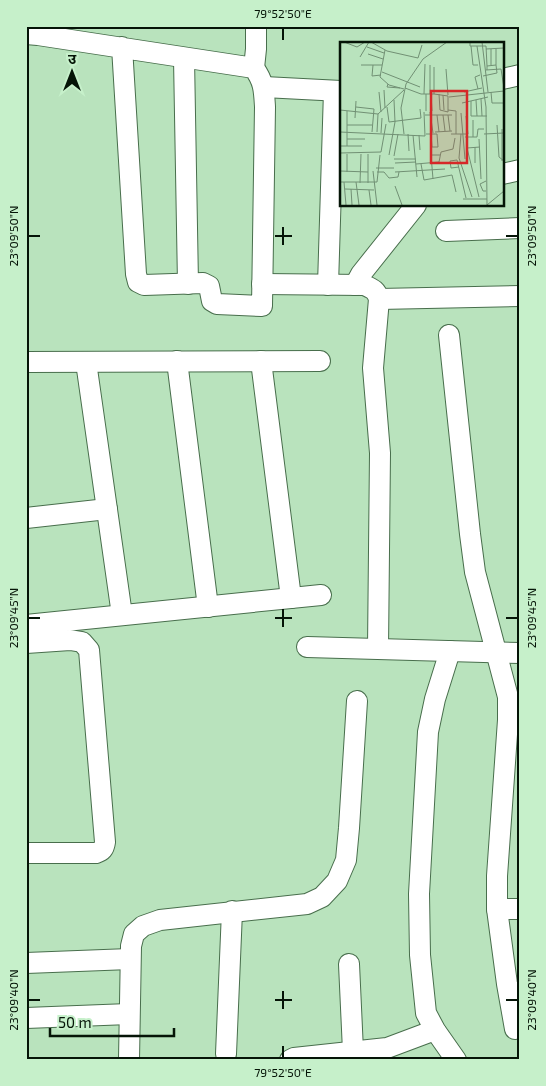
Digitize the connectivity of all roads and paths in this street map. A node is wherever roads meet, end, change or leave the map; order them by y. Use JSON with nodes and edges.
{"nodes":[{"id":1,"x":256,"y":26,"type":"edge"},
{"id":2,"x":34,"y":32,"type":"edge"},
{"id":3,"x":122,"y":48,"type":"junction"},
{"id":4,"x":184,"y":58,"type":"junction"},
{"id":5,"x":254,"y":68,"type":"junction"},
{"id":6,"x":520,"y":75,"type":"edge"},
{"id":7,"x":504,"y":79,"type":"edge"},
{"id":8,"x":264,"y":87,"type":"junction"},
{"id":9,"x":338,"y":91,"type":"edge"},
{"id":10,"x":336,"y":163,"type":"edge"},
{"id":11,"x":520,"y":170,"type":"edge"},
{"id":12,"x":504,"y":174,"type":"edge"},
{"id":13,"x":415,"y":206,"type":"edge"},
{"id":14,"x":520,"y":228,"type":"edge"},
{"id":15,"x":446,"y":231,"type":"dead end"},
{"id":16,"x":188,"y":284,"type":"junction"},
{"id":17,"x":262,"y":284,"type":"junction"},
{"id":18,"x":328,"y":285,"type":"junction"},
{"id":19,"x":355,"y":285,"type":"junction"},
{"id":20,"x":520,"y":296,"type":"edge"},
{"id":21,"x":379,"y":299,"type":"junction"},
{"id":22,"x":449,"y":335,"type":"dead end"},
{"id":23,"x":178,"y":361,"type":"junction"},
{"id":24,"x":261,"y":361,"type":"junction"},
{"id":25,"x":320,"y":361,"type":"dead end"},
{"id":26,"x":26,"y":362,"type":"edge"},
{"id":27,"x":86,"y":362,"type":"junction"},
{"id":28,"x":107,"y":509,"type":"junction"},
{"id":29,"x":26,"y":518,"type":"edge"},
{"id":30,"x":321,"y":595,"type":"dead end"},
{"id":31,"x":291,"y":598,"type":"junction"},
{"id":32,"x":208,"y":607,"type":"junction"},
{"id":33,"x":122,"y":616,"type":"junction"},
{"id":34,"x":26,"y":625,"type":"edge"},
{"id":35,"x":26,"y":644,"type":"edge"},
{"id":36,"x":307,"y":646,"type":"dead end"},
{"id":37,"x":378,"y":648,"type":"junction"},
{"id":38,"x":450,"y":651,"type":"junction"},
{"id":39,"x":496,"y":653,"type":"junction"},
{"id":40,"x":520,"y":653,"type":"edge"},
{"id":41,"x":514,"y":697,"type":"edge"},
{"id":42,"x":356,"y":701,"type":"dead end"},
{"id":43,"x":26,"y":853,"type":"edge"},
{"id":44,"x":497,"y":909,"type":"junction"},
{"id":45,"x":520,"y":909,"type":"edge"},
{"id":46,"x":232,"y":911,"type":"junction"},
{"id":47,"x":130,"y":959,"type":"junction"},
{"id":48,"x":26,"y":963,"type":"edge"},
{"id":49,"x":349,"y":964,"type":"dead end"},
{"id":50,"x":129,"y":1014,"type":"junction"},
{"id":51,"x":26,"y":1018,"type":"edge"},
{"id":52,"x":516,"y":1028,"type":"dead end"},
{"id":53,"x":435,"y":1030,"type":"junction"},
{"id":54,"x":353,"y":1051,"type":"junction"},
{"id":55,"x":226,"y":1054,"type":"dead end"},
{"id":56,"x":389,"y":1054,"type":"edge"},
{"id":57,"x":326,"y":1057,"type":"edge"},
{"id":58,"x":129,"y":1060,"type":"edge"},
{"id":59,"x":290,"y":1060,"type":"edge"},
{"id":60,"x":456,"y":1060,"type":"edge"}],
"edges":[{"from":1,"to":5,"type":"street"},
{"from":2,"to":3,"type":"street"},
{"from":3,"to":4,"type":"street"},
{"from":3,"to":16,"type":"street"},
{"from":4,"to":5,"type":"street"},
{"from":4,"to":16,"type":"street"},
{"from":5,"to":8,"type":"street"},
{"from":6,"to":7,"type":"street"},
{"from":8,"to":9,"type":"street"},
{"from":8,"to":17,"type":"street"},
{"from":9,"to":10,"type":"street"},
{"from":10,"to":18,"type":"street"},
{"from":11,"to":12,"type":"street"},
{"from":13,"to":19,"type":"street"},
{"from":14,"to":15,"type":"street"},
{"from":16,"to":17,"type":"street"},
{"from":17,"to":18,"type":"street"},
{"from":18,"to":19,"type":"street"},
{"from":19,"to":21,"type":"street"},
{"from":20,"to":21,"type":"street"},
{"from":21,"to":37,"type":"street"},
{"from":22,"to":39,"type":"street"},
{"from":23,"to":24,"type":"street"},
{"from":23,"to":27,"type":"street"},
{"from":23,"to":32,"type":"street"},
{"from":24,"to":25,"type":"street"},
{"from":24,"to":31,"type":"street"},
{"from":26,"to":27,"type":"street"},
{"from":27,"to":28,"type":"street"},
{"from":28,"to":29,"type":"street"},
{"from":28,"to":33,"type":"street"},
{"from":30,"to":31,"type":"street"},
{"from":31,"to":32,"type":"street"},
{"from":32,"to":33,"type":"street"},
{"from":33,"to":34,"type":"street"},
{"from":35,"to":43,"type":"street"},
{"from":36,"to":37,"type":"street"},
{"from":37,"to":38,"type":"street"},
{"from":38,"to":39,"type":"street"},
{"from":38,"to":53,"type":"street"},
{"from":39,"to":40,"type":"street"},
{"from":39,"to":41,"type":"street"},
{"from":41,"to":44,"type":"street"},
{"from":42,"to":46,"type":"street"},
{"from":44,"to":45,"type":"street"},
{"from":44,"to":52,"type":"street"},
{"from":46,"to":47,"type":"street"},
{"from":46,"to":55,"type":"street"},
{"from":47,"to":48,"type":"street"},
{"from":47,"to":50,"type":"street"},
{"from":49,"to":54,"type":"street"},
{"from":50,"to":51,"type":"street"},
{"from":50,"to":58,"type":"street"},
{"from":53,"to":56,"type":"street"},
{"from":53,"to":60,"type":"street"},
{"from":54,"to":56,"type":"street"},
{"from":54,"to":57,"type":"street"},
{"from":57,"to":59,"type":"street"}]}
